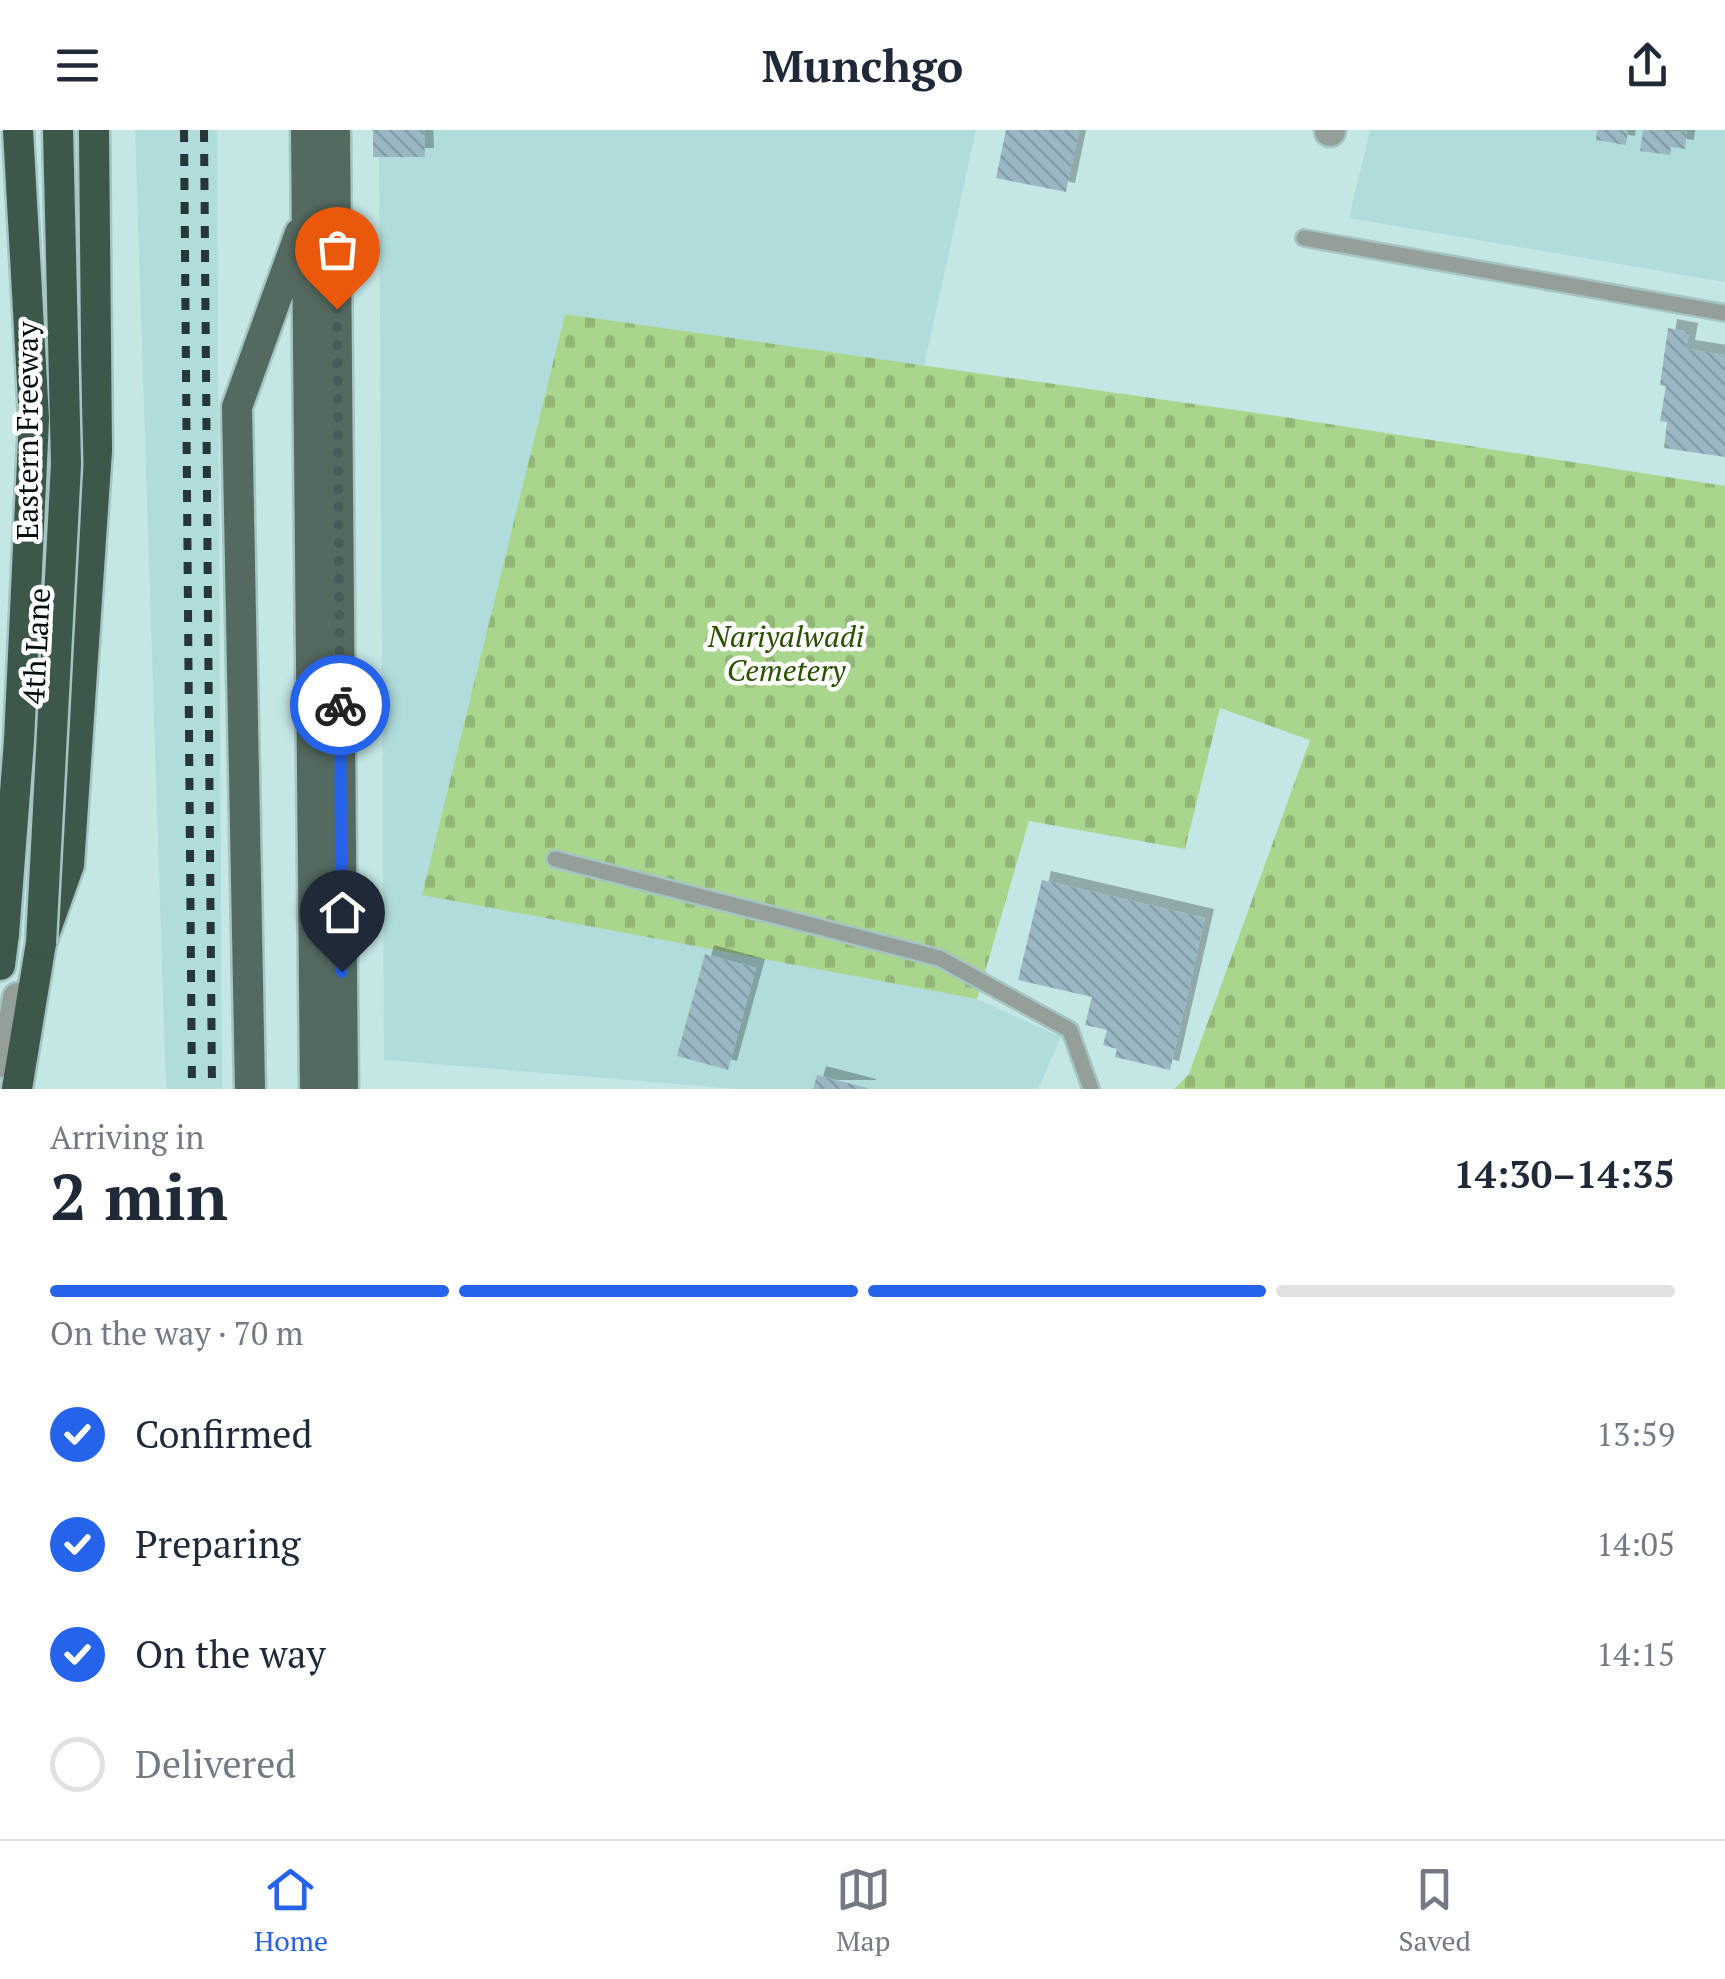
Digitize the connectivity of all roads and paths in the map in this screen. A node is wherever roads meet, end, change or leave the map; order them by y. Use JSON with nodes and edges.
{"nodes":[{"id":1,"x":18,"y":130,"type":"edge"},
{"id":2,"x":33,"y":130,"type":"edge"},
{"id":3,"x":58,"y":130,"type":"edge"},
{"id":4,"x":72,"y":130,"type":"edge"},
{"id":5,"x":94,"y":130,"type":"edge"},
{"id":6,"x":306,"y":130,"type":"edge"},
{"id":7,"x":336,"y":130,"type":"edge"},
{"id":8,"x":307,"y":215,"type":"junction"},
{"id":9,"x":1304,"y":238,"type":"dead end"},
{"id":10,"x":322,"y":309,"type":"junction"},
{"id":11,"x":1725,"y":313,"type":"edge"},
{"id":12,"x":556,"y":859,"type":"dead end"},
{"id":13,"x":0,"y":919,"type":"edge"},
{"id":14,"x":40,"y":943,"type":"junction"},
{"id":15,"x":0,"y":965,"type":"edge"},
{"id":16,"x":0,"y":1062,"type":"edge"},
{"id":17,"x":17,"y":1089,"type":"edge"},
{"id":18,"x":250,"y":1089,"type":"edge"},
{"id":19,"x":315,"y":1089,"type":"edge"},
{"id":20,"x":343,"y":1089,"type":"edge"},
{"id":21,"x":1091,"y":1089,"type":"edge"}],
"edges":[{"from":1,"to":15,"type":"highway","name":"Eastern Freeway","bridge":true},
{"from":2,"to":13,"type":"street","name":"4th Lane"},
{"from":3,"to":14,"type":"highway","name":"Eastern Freeway","bridge":true},
{"from":4,"to":16,"type":"street"},
{"from":5,"to":14,"type":"highway","bridge":true},
{"from":6,"to":8,"type":"main road"},
{"from":7,"to":10,"type":"main road"},
{"from":8,"to":10,"type":"main road"},
{"from":8,"to":18,"type":"main road"},
{"from":9,"to":11,"type":"lane"},
{"from":10,"to":19,"type":"main road"},
{"from":10,"to":20,"type":"main road"},
{"from":12,"to":21,"type":"lane"},
{"from":14,"to":17,"type":"highway","name":"Eastern Freeway"}]}
